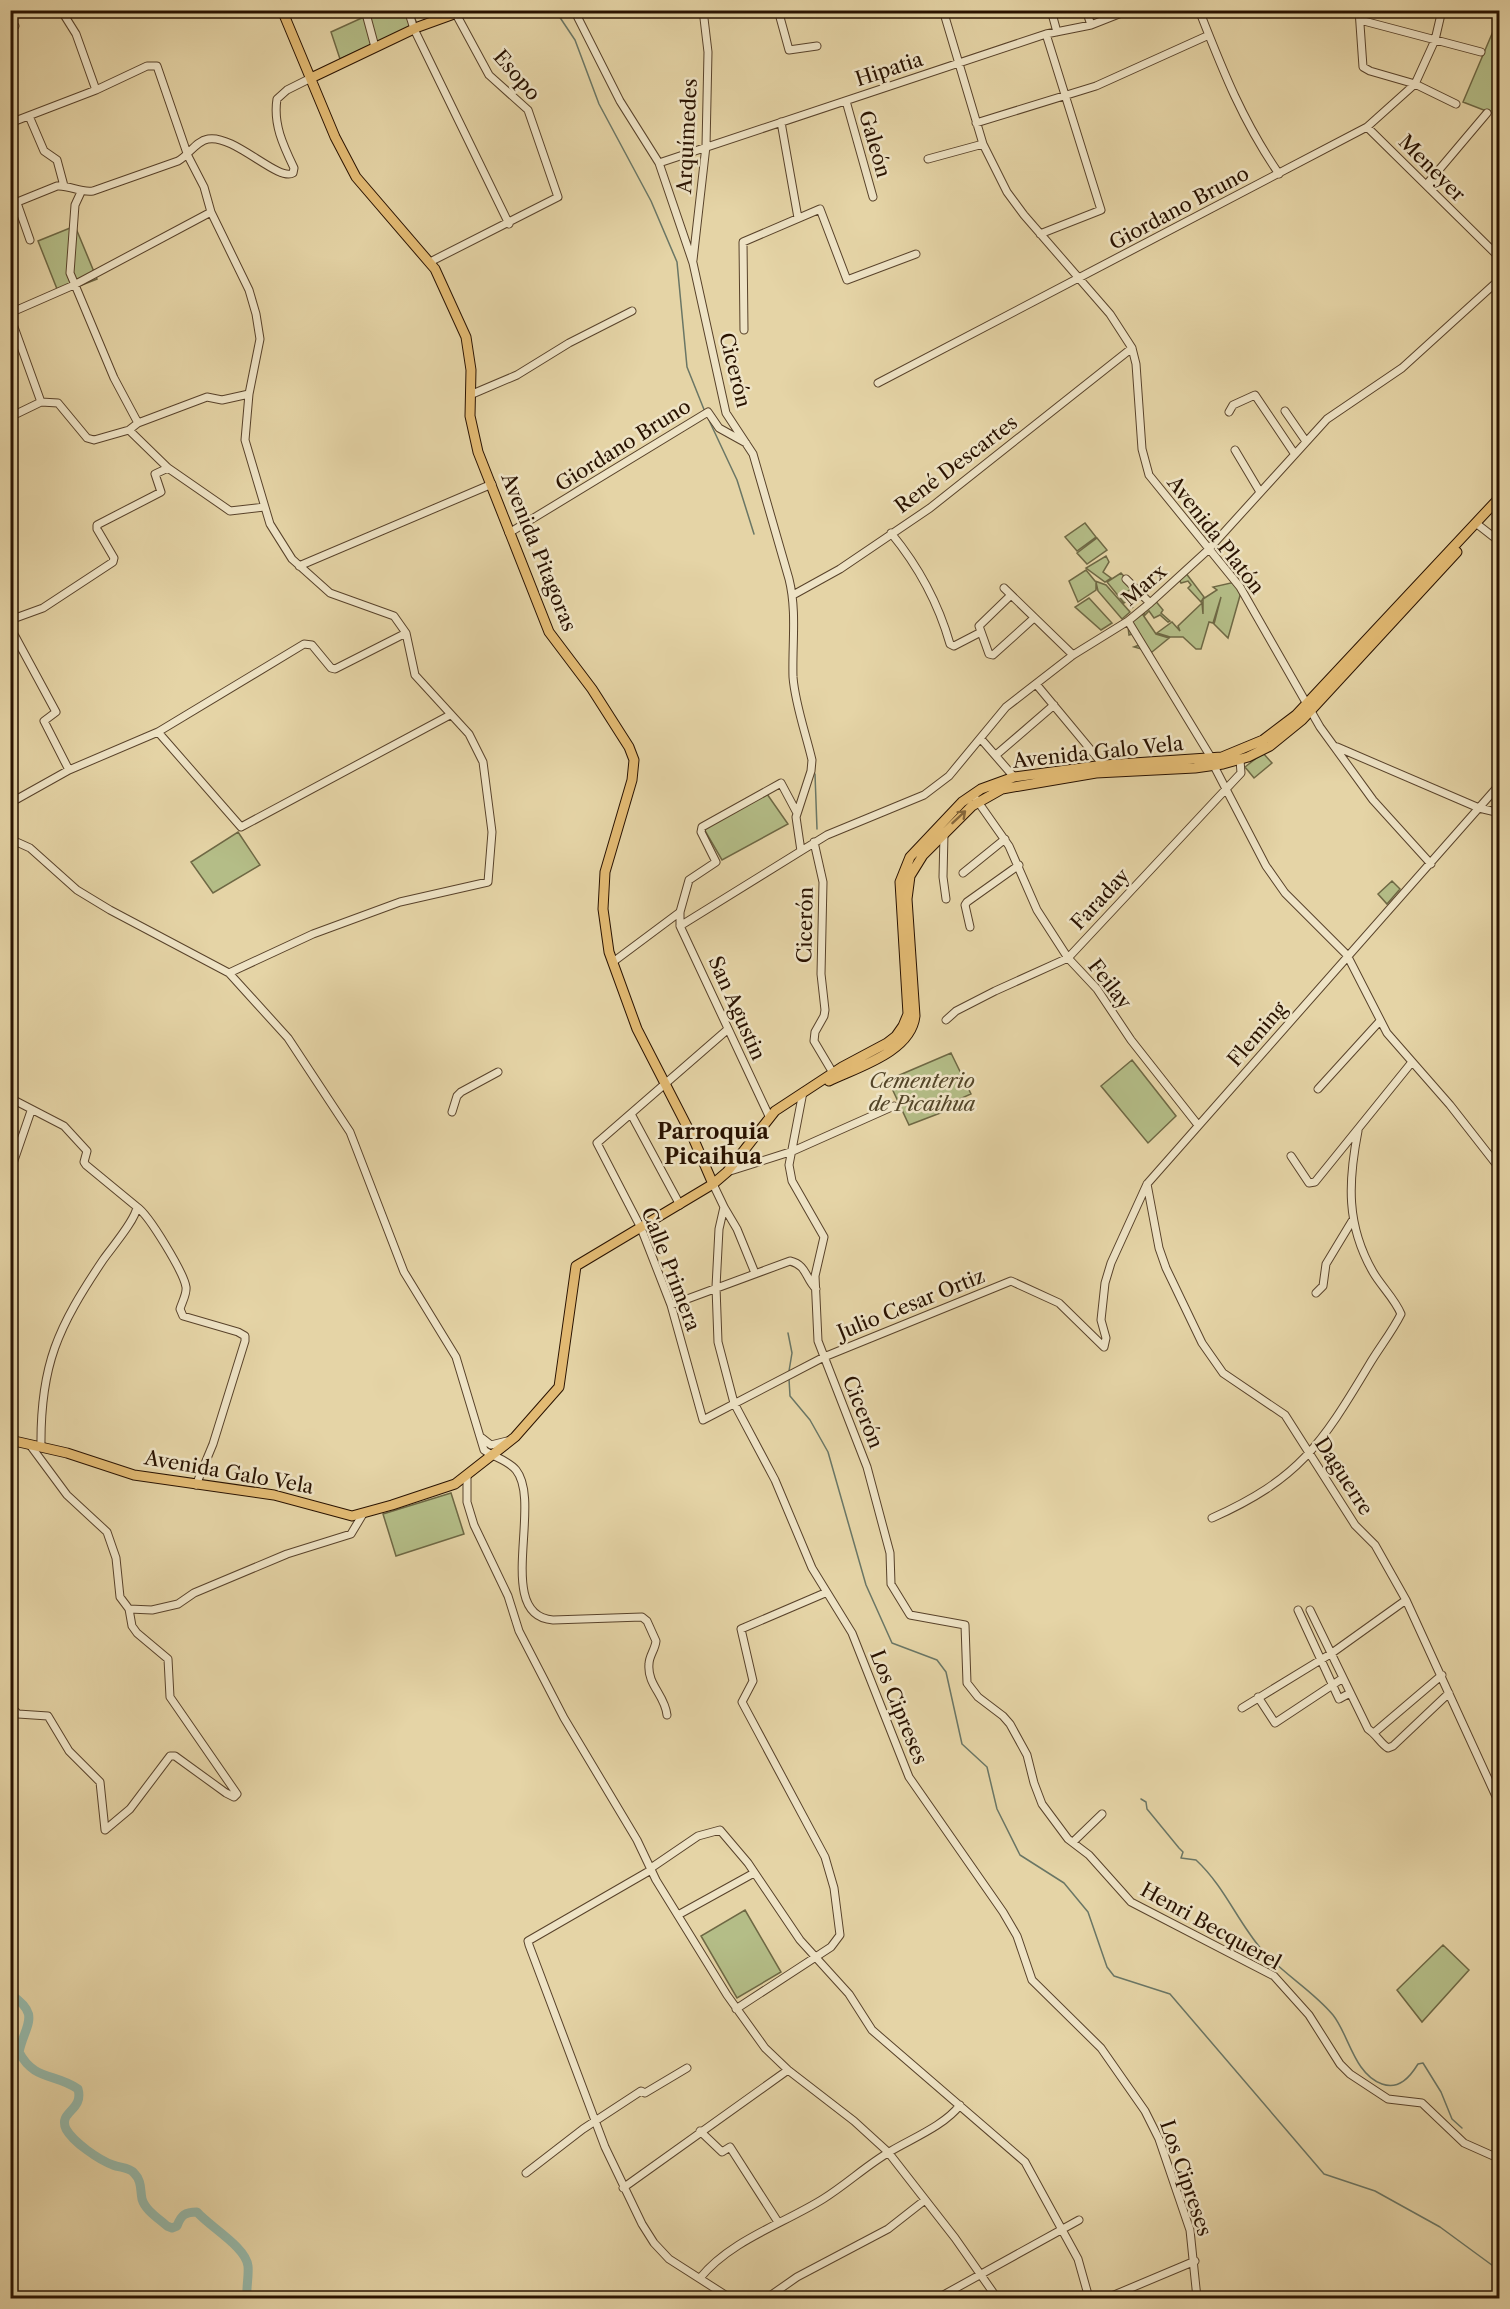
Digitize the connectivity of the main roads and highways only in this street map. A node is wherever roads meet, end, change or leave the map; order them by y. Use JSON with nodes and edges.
{"nodes":[{"id":1,"x":282,"y":10,"type":"edge"},
{"id":2,"x":460,"y":12,"type":"edge"},
{"id":3,"x":311,"y":78,"type":"junction"},
{"id":4,"x":1500,"y":497,"type":"edge"},
{"id":5,"x":1500,"y":507,"type":"edge"},
{"id":6,"x":1479,"y":526,"type":"junction"},
{"id":7,"x":1307,"y":708,"type":"junction"},
{"id":8,"x":1213,"y":762,"type":"junction"},
{"id":9,"x":1107,"y":769,"type":"junction"},
{"id":10,"x":975,"y":798,"type":"junction"},
{"id":11,"x":806,"y":1090,"type":"junction"},
{"id":12,"x":713,"y":1184,"type":"junction"},
{"id":13,"x":10,"y":1440,"type":"edge"}],
"edges":[{"from":1,"to":3,"type":"main road","name":"Avenida Pitagoras"},
{"from":2,"to":3,"type":"main road"},
{"from":3,"to":12,"type":"main road","name":"Avenida Pitagoras"},
{"from":4,"to":6,"type":"main road","name":"Avenida Galo Vela"},
{"from":5,"to":6,"type":"main road","name":"Avenida Galo Vela"},
{"from":6,"to":7,"type":"main road","name":"Avenida Galo Vela"},
{"from":7,"to":8,"type":"main road","name":"Avenida Galo Vela"},
{"from":7,"to":8,"type":"main road","name":"Avenida Galo Vela"},
{"from":8,"to":9,"type":"main road","name":"Avenida Galo Vela"},
{"from":9,"to":10,"type":"main road","name":"Avenida Galo Vela"},
{"from":9,"to":10,"type":"main road","name":"Avenida Galo Vela"},
{"from":10,"to":11,"type":"main road","name":"Avenida Galo Vela"},
{"from":11,"to":10,"type":"main road","name":"Avenida Galo Vela","one_way":true},
{"from":11,"to":12,"type":"main road","name":"Avenida Galo Vela"},
{"from":12,"to":13,"type":"main road","name":"Avenida Galo Vela"}]}
